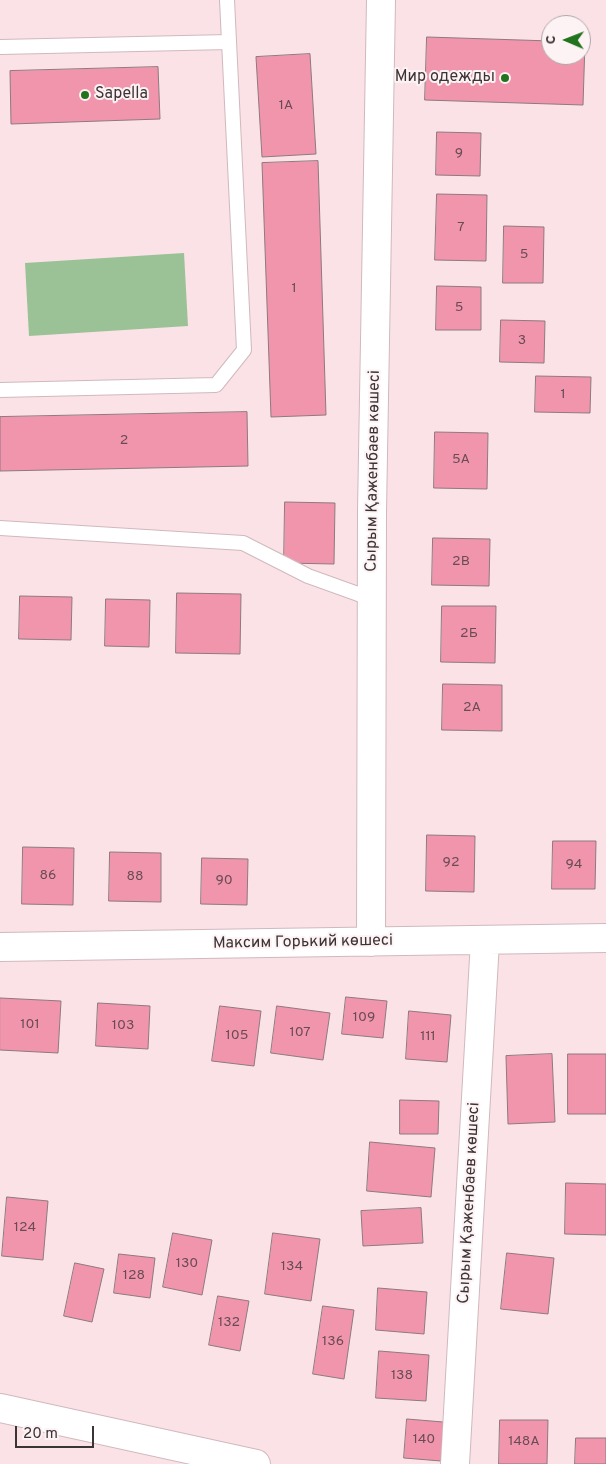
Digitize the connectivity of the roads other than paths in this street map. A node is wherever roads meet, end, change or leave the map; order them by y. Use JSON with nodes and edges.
{"nodes":[{"id":1,"x":227,"y":0,"type":"edge"},
{"id":2,"x":381,"y":0,"type":"edge"},
{"id":3,"x":229,"y":42,"type":"junction"},
{"id":4,"x":0,"y":47,"type":"edge"},
{"id":5,"x":0,"y":390,"type":"edge"},
{"id":6,"x":0,"y":528,"type":"edge"},
{"id":7,"x":372,"y":600,"type":"junction"},
{"id":8,"x":606,"y":938,"type":"edge"},
{"id":9,"x":485,"y":941,"type":"junction"},
{"id":10,"x":371,"y":942,"type":"junction"},
{"id":11,"x":0,"y":947,"type":"edge"},
{"id":12,"x":0,"y":1408,"type":"edge"},
{"id":13,"x":256,"y":1464,"type":"edge"},
{"id":14,"x":455,"y":1464,"type":"edge"}],
"edges":[{"from":1,"to":3,"type":"lane"},
{"from":2,"to":7,"type":"street","name":"Сырым Қаженбаев көшесі"},
{"from":3,"to":4,"type":"lane"},
{"from":3,"to":5,"type":"lane"},
{"from":6,"to":7,"type":"lane"},
{"from":7,"to":10,"type":"street","name":"Сырым Қаженбаев көшесі"},
{"from":8,"to":9,"type":"street","name":"Максим Горький көшесі"},
{"from":9,"to":10,"type":"street","name":"Максим Горький көшесі"},
{"from":9,"to":14,"type":"street","name":"Сырым Қаженбаев көшесі"},
{"from":10,"to":11,"type":"street","name":"Максим Горький көшесі"},
{"from":12,"to":13,"type":"street"}]}
